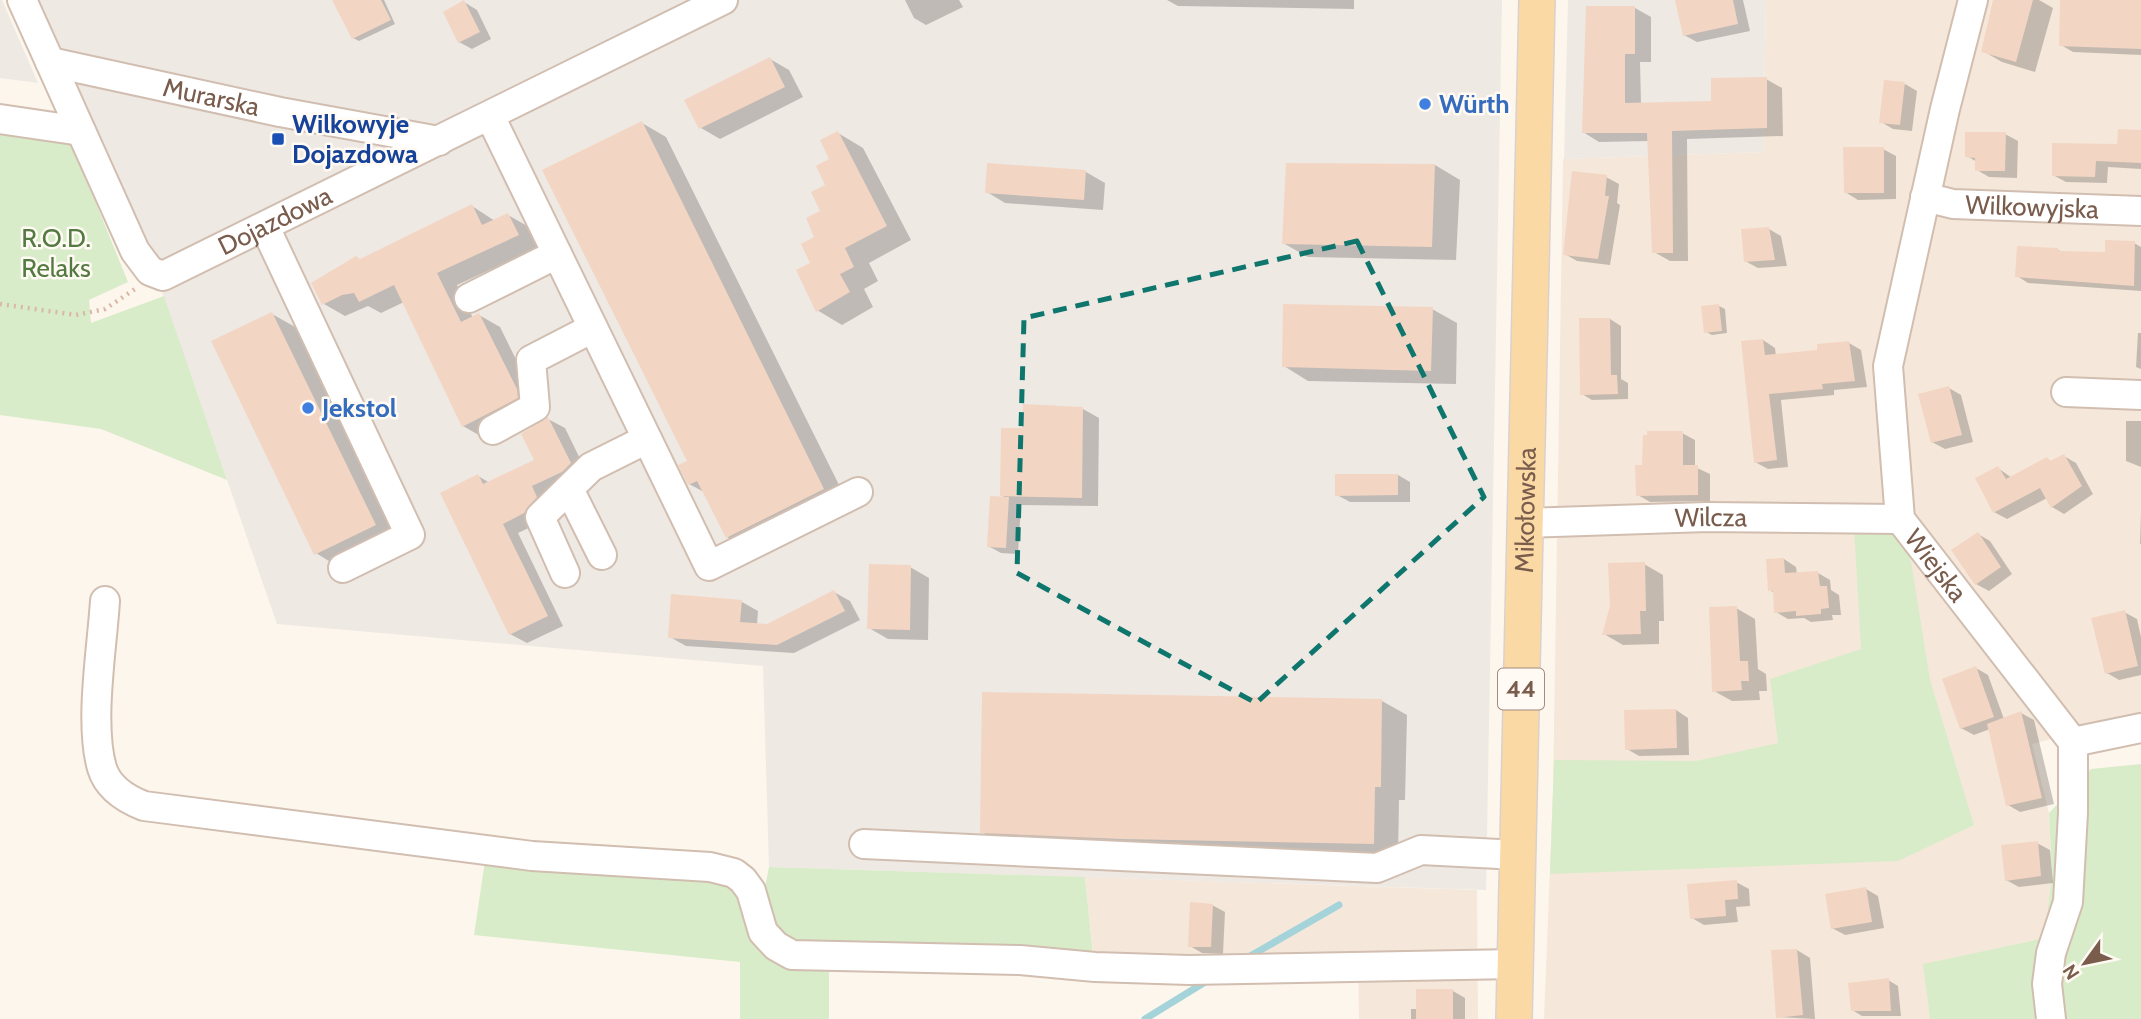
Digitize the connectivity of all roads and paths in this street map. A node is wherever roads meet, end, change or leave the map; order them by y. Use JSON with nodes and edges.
{"nodes":[{"id":1,"x":723,"y":0,"type":"edge"},
{"id":2,"x":1537,"y":0,"type":"edge"},
{"id":3,"x":1973,"y":0,"type":"edge"},
{"id":4,"x":16,"y":4,"type":"edge"},
{"id":5,"x":50,"y":62,"type":"junction"},
{"id":6,"x":489,"y":116,"type":"junction"},
{"id":7,"x":0,"y":120,"type":"edge"},
{"id":8,"x":81,"y":131,"type":"junction"},
{"id":9,"x":439,"y":141,"type":"junction"},
{"id":10,"x":1926,"y":197,"type":"junction"},
{"id":11,"x":2141,"y":211,"type":"edge"},
{"id":12,"x":265,"y":227,"type":"junction"},
{"id":13,"x":557,"y":254,"type":"junction"},
{"id":14,"x":156,"y":275,"type":"junction"},
{"id":15,"x":469,"y":298,"type":"dead end"},
{"id":16,"x":0,"y":304,"type":"edge"},
{"id":17,"x":593,"y":328,"type":"junction"},
{"id":18,"x":2066,"y":392,"type":"dead end"},
{"id":19,"x":2141,"y":395,"type":"edge"},
{"id":20,"x":494,"y":430,"type":"dead end"},
{"id":21,"x":647,"y":439,"type":"junction"},
{"id":22,"x":569,"y":489,"type":"junction"},
{"id":23,"x":858,"y":492,"type":"dead end"},
{"id":24,"x":1900,"y":519,"type":"junction"},
{"id":25,"x":1524,"y":523,"type":"junction"},
{"id":26,"x":602,"y":555,"type":"dead end"},
{"id":27,"x":343,"y":568,"type":"dead end"},
{"id":28,"x":565,"y":573,"type":"dead end"},
{"id":29,"x":106,"y":601,"type":"dead end"},
{"id":30,"x":2141,"y":728,"type":"edge"},
{"id":31,"x":2073,"y":742,"type":"junction"},
{"id":32,"x":864,"y":844,"type":"dead end"},
{"id":33,"x":1517,"y":855,"type":"junction"},
{"id":34,"x":1516,"y":964,"type":"junction"},
{"id":35,"x":1514,"y":1019,"type":"edge"},
{"id":36,"x":2050,"y":1019,"type":"edge"}],
"edges":[{"from":1,"to":6,"type":"street","name":"Dojazdowa"},
{"from":2,"to":25,"type":"main road","name":"Mikołowska","number":"44"},
{"from":3,"to":10,"type":"street","name":"Wiejska"},
{"from":4,"to":5,"type":"street"},
{"from":5,"to":8,"type":"street"},
{"from":5,"to":9,"type":"street","name":"Murarska"},
{"from":6,"to":9,"type":"street","name":"Dojazdowa"},
{"from":6,"to":13,"type":"street"},
{"from":7,"to":8,"type":"street"},
{"from":8,"to":14,"type":"street"},
{"from":9,"to":12,"type":"street","name":"Dojazdowa"},
{"from":10,"to":11,"type":"street","name":"Wilkowyjska"},
{"from":10,"to":24,"type":"street","name":"Wiejska"},
{"from":12,"to":14,"type":"street","name":"Dojazdowa"},
{"from":12,"to":27,"type":"street"},
{"from":13,"to":15,"type":"street"},
{"from":13,"to":17,"type":"street"},
{"from":14,"to":16,"type":"path"},
{"from":17,"to":20,"type":"street"},
{"from":17,"to":21,"type":"street"},
{"from":18,"to":19,"type":"street"},
{"from":21,"to":22,"type":"street"},
{"from":21,"to":23,"type":"street"},
{"from":22,"to":26,"type":"street"},
{"from":22,"to":28,"type":"street"},
{"from":24,"to":25,"type":"street","name":"Wilcza"},
{"from":24,"to":31,"type":"street","name":"Wiejska"},
{"from":25,"to":33,"type":"main road","name":"Mikołowska","number":"44"},
{"from":29,"to":34,"type":"street"},
{"from":30,"to":31,"type":"street"},
{"from":31,"to":36,"type":"street"},
{"from":32,"to":33,"type":"street"},
{"from":33,"to":34,"type":"main road","name":"Mikołowska","number":"44"},
{"from":34,"to":35,"type":"main road","name":"Mikołowska","number":"44"}]}
